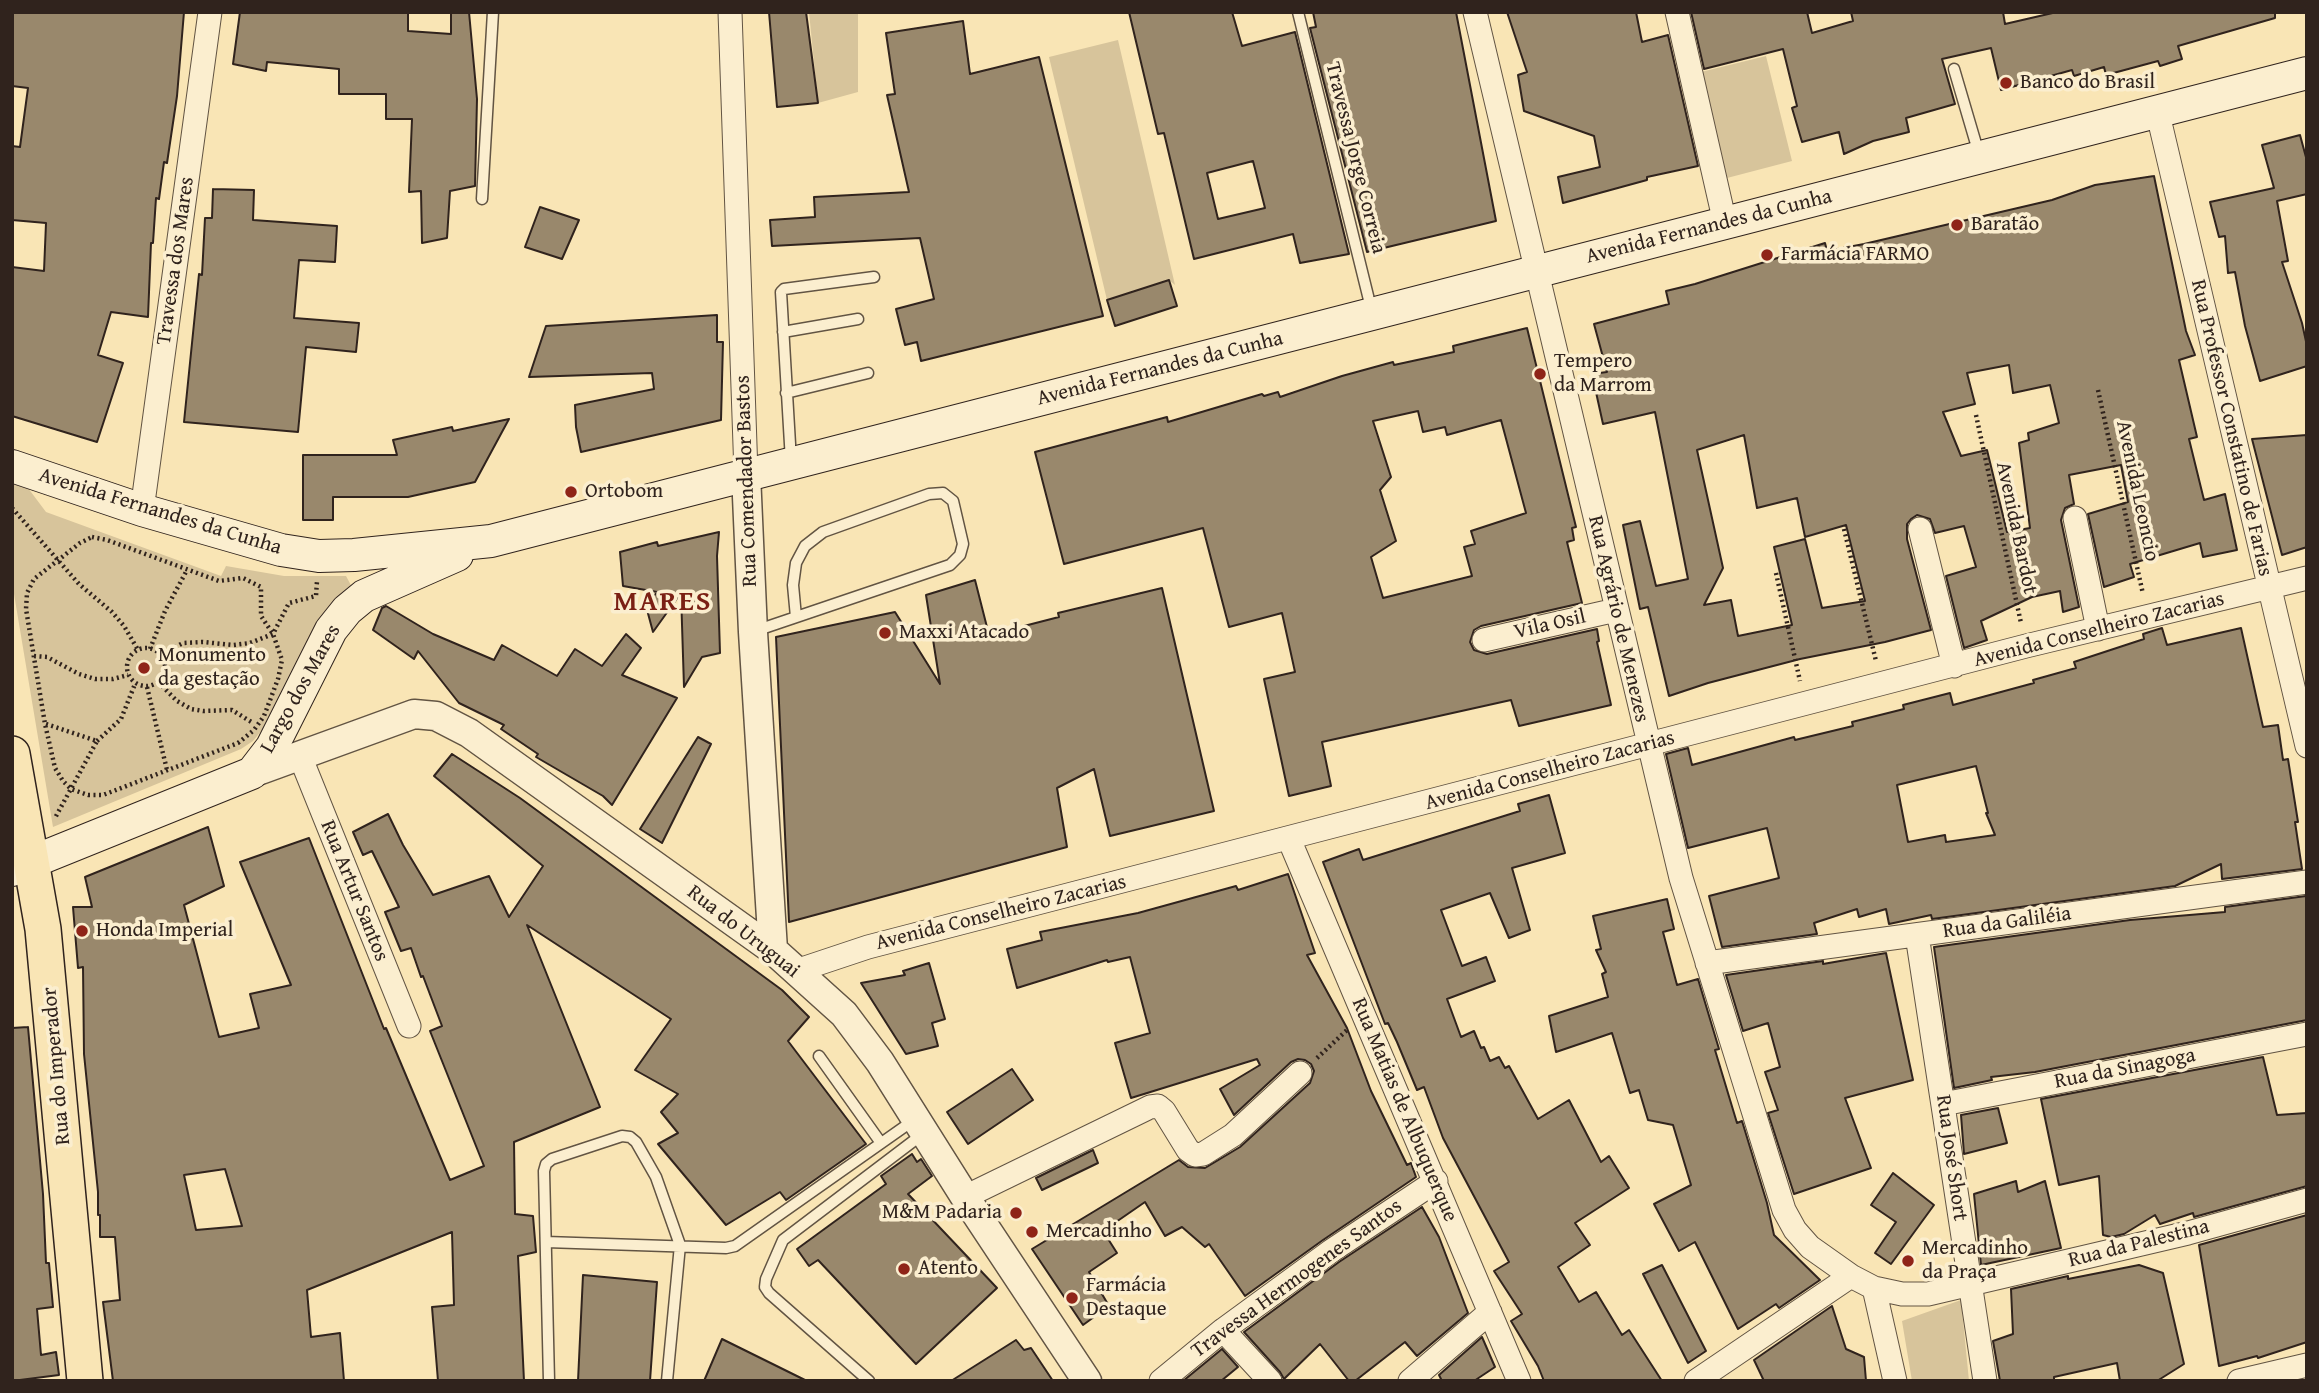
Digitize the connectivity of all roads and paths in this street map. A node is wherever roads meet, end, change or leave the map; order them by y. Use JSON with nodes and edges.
{"nodes":[{"id":1,"x":210,"y":12,"type":"edge"},
{"id":2,"x":494,"y":12,"type":"edge"},
{"id":3,"x":730,"y":12,"type":"edge"},
{"id":4,"x":1298,"y":12,"type":"edge"},
{"id":5,"x":1475,"y":12,"type":"edge"},
{"id":6,"x":1677,"y":12,"type":"edge"},
{"id":7,"x":1954,"y":69,"type":"dead end"},
{"id":8,"x":2307,"y":72,"type":"edge"},
{"id":9,"x":2157,"y":110,"type":"junction"},
{"id":10,"x":1980,"y":157,"type":"junction"},
{"id":11,"x":482,"y":199,"type":"dead end"},
{"id":12,"x":1726,"y":223,"type":"junction"},
{"id":13,"x":1537,"y":271,"type":"junction"},
{"id":14,"x":874,"y":276,"type":"dead end"},
{"id":15,"x":1373,"y":314,"type":"junction"},
{"id":16,"x":858,"y":319,"type":"dead end"},
{"id":17,"x":783,"y":332,"type":"junction"},
{"id":18,"x":868,"y":373,"type":"dead end"},
{"id":19,"x":2098,"y":390,"type":"dead end"},
{"id":20,"x":786,"y":393,"type":"junction"},
{"id":21,"x":1976,"y":415,"type":"dead end"},
{"id":22,"x":791,"y":464,"type":"junction"},
{"id":23,"x":12,"y":466,"type":"edge"},
{"id":24,"x":746,"y":474,"type":"junction"},
{"id":25,"x":12,"y":508,"type":"edge"},
{"id":26,"x":142,"y":510,"type":"junction"},
{"id":27,"x":2075,"y":518,"type":"dead end"},
{"id":28,"x":1844,"y":529,"type":"dead end"},
{"id":29,"x":1920,"y":529,"type":"dead end"},
{"id":30,"x":491,"y":541,"type":"junction"},
{"id":31,"x":318,"y":556,"type":"junction"},
{"id":32,"x":58,"y":559,"type":"junction"},
{"id":33,"x":187,"y":569,"type":"junction"},
{"id":34,"x":1776,"y":573,"type":"dead end"},
{"id":35,"x":2307,"y":578,"type":"edge"},
{"id":36,"x":2269,"y":588,"type":"junction"},
{"id":37,"x":2145,"y":599,"type":"dead end"},
{"id":38,"x":1616,"y":610,"type":"junction"},
{"id":39,"x":796,"y":617,"type":"junction"},
{"id":40,"x":2098,"y":629,"type":"junction"},
{"id":41,"x":753,"y":632,"type":"junction"},
{"id":42,"x":274,"y":634,"type":"junction"},
{"id":43,"x":1484,"y":640,"type":"dead end"},
{"id":44,"x":2026,"y":646,"type":"junction"},
{"id":45,"x":150,"y":649,"type":"junction"},
{"id":46,"x":138,"y":650,"type":"junction"},
{"id":47,"x":160,"y":655,"type":"junction"},
{"id":48,"x":34,"y":656,"type":"junction"},
{"id":49,"x":1954,"y":666,"type":"junction"},
{"id":50,"x":128,"y":675,"type":"junction"},
{"id":51,"x":159,"y":682,"type":"junction"},
{"id":52,"x":135,"y":684,"type":"junction"},
{"id":53,"x":1882,"y":685,"type":"junction"},
{"id":54,"x":148,"y":687,"type":"junction"},
{"id":55,"x":1801,"y":687,"type":"dead end"},
{"id":56,"x":45,"y":724,"type":"junction"},
{"id":57,"x":256,"y":726,"type":"junction"},
{"id":58,"x":97,"y":741,"type":"junction"},
{"id":59,"x":1648,"y":746,"type":"junction"},
{"id":60,"x":2307,"y":746,"type":"edge"},
{"id":61,"x":12,"y":754,"type":"edge"},
{"id":62,"x":300,"y":757,"type":"junction"},
{"id":63,"x":167,"y":770,"type":"junction"},
{"id":64,"x":252,"y":773,"type":"junction"},
{"id":65,"x":71,"y":789,"type":"junction"},
{"id":66,"x":1289,"y":839,"type":"junction"},
{"id":67,"x":22,"y":866,"type":"edge"},
{"id":68,"x":2307,"y":882,"type":"edge"},
{"id":69,"x":1917,"y":936,"type":"junction"},
{"id":70,"x":773,"y":950,"type":"junction"},
{"id":71,"x":1707,"y":963,"type":"junction"},
{"id":72,"x":796,"y":971,"type":"junction"},
{"id":73,"x":1363,"y":1016,"type":"junction"},
{"id":74,"x":409,"y":1026,"type":"dead end"},
{"id":75,"x":2307,"y":1034,"type":"edge"},
{"id":76,"x":819,"y":1056,"type":"dead end"},
{"id":77,"x":1300,"y":1073,"type":"joint"},
{"id":78,"x":1943,"y":1104,"type":"junction"},
{"id":79,"x":920,"y":1125,"type":"junction"},
{"id":80,"x":881,"y":1143,"type":"junction"},
{"id":81,"x":1436,"y":1181,"type":"junction"},
{"id":82,"x":965,"y":1197,"type":"junction"},
{"id":83,"x":2307,"y":1200,"type":"edge"},
{"id":84,"x":546,"y":1242,"type":"junction"},
{"id":85,"x":680,"y":1245,"type":"junction"},
{"id":86,"x":1851,"y":1276,"type":"junction"},
{"id":87,"x":1970,"y":1286,"type":"junction"},
{"id":88,"x":1874,"y":1288,"type":"junction"},
{"id":89,"x":1490,"y":1312,"type":"junction"},
{"id":90,"x":1223,"y":1331,"type":"junction"},
{"id":91,"x":2307,"y":1365,"type":"edge"},
{"id":92,"x":85,"y":1381,"type":"edge"},
{"id":93,"x":549,"y":1381,"type":"edge"},
{"id":94,"x":667,"y":1381,"type":"edge"},
{"id":95,"x":869,"y":1381,"type":"edge"},
{"id":96,"x":1087,"y":1381,"type":"edge"},
{"id":97,"x":1161,"y":1381,"type":"edge"},
{"id":98,"x":1269,"y":1381,"type":"edge"},
{"id":99,"x":1410,"y":1381,"type":"edge"},
{"id":100,"x":1519,"y":1381,"type":"edge"},
{"id":101,"x":1696,"y":1381,"type":"edge"},
{"id":102,"x":1895,"y":1381,"type":"edge"},
{"id":103,"x":1985,"y":1381,"type":"edge"},
{"id":104,"x":2239,"y":1381,"type":"edge"}],
"edges":[{"from":1,"to":26,"type":"street","name":"Travessa dos Mares"},
{"from":2,"to":11,"type":"lane"},
{"from":3,"to":24,"type":"street","name":"Rua Comendador Bastos"},
{"from":4,"to":15,"type":"lane","name":"Travessa Jorge Correia"},
{"from":5,"to":13,"type":"street","name":"Rua Agrário de Menezes"},
{"from":6,"to":12,"type":"street"},
{"from":7,"to":10,"type":"lane"},
{"from":8,"to":9,"type":"main road","name":"Avenida Fernandes da Cunha"},
{"from":9,"to":10,"type":"main road","name":"Avenida Fernandes da Cunha"},
{"from":9,"to":36,"type":"street","name":"Rua Professor Constatino de Farias"},
{"from":10,"to":12,"type":"main road","name":"Avenida Fernandes da Cunha"},
{"from":12,"to":13,"type":"main road","name":"Avenida Fernandes da Cunha"},
{"from":13,"to":15,"type":"main road","name":"Avenida Fernandes da Cunha"},
{"from":13,"to":38,"type":"street","name":"Rua Agrário de Menezes"},
{"from":14,"to":17,"type":"lane"},
{"from":15,"to":22,"type":"main road","name":"Avenida Fernandes da Cunha"},
{"from":16,"to":17,"type":"lane"},
{"from":17,"to":20,"type":"lane"},
{"from":18,"to":20,"type":"lane"},
{"from":19,"to":37,"type":"path","name":"Avenida Leoncio"},
{"from":20,"to":22,"type":"lane"},
{"from":21,"to":44,"type":"path","name":"Avenida Bardot"},
{"from":22,"to":24,"type":"main road","name":"Avenida Fernandes da Cunha"},
{"from":23,"to":26,"type":"main road","name":"Avenida Fernandes da Cunha"},
{"from":24,"to":30,"type":"main road","name":"Avenida Fernandes da Cunha"},
{"from":24,"to":41,"type":"street","name":"Rua Comendador Bastos"},
{"from":25,"to":32,"type":"path"},
{"from":26,"to":31,"type":"main road","name":"Avenida Fernandes da Cunha"},
{"from":27,"to":40,"type":"street"},
{"from":28,"to":53,"type":"path"},
{"from":29,"to":49,"type":"street"},
{"from":30,"to":31,"type":"main road","name":"Avenida Fernandes da Cunha"},
{"from":30,"to":64,"type":"main road","name":"Largo dos Mares"},
{"from":31,"to":42,"type":"path"},
{"from":32,"to":33,"type":"path"},
{"from":32,"to":46,"type":"path"},
{"from":32,"to":48,"type":"path"},
{"from":33,"to":42,"type":"path"},
{"from":33,"to":45,"type":"path"},
{"from":34,"to":55,"type":"path"},
{"from":35,"to":36,"type":"street","name":"Avenida Conselheiro Zacarias"},
{"from":36,"to":40,"type":"street","name":"Avenida Conselheiro Zacarias"},
{"from":36,"to":60,"type":"street","name":"Rua Professor Constatino de Farias"},
{"from":38,"to":43,"type":"street","name":"Vila Osil"},
{"from":38,"to":59,"type":"street","name":"Rua Agrário de Menezes"},
{"from":39,"to":39,"type":"lane"},
{"from":39,"to":41,"type":"lane"},
{"from":40,"to":44,"type":"street","name":"Avenida Conselheiro Zacarias"},
{"from":41,"to":70,"type":"street","name":"Rua Comendador Bastos"},
{"from":42,"to":47,"type":"path"},
{"from":42,"to":57,"type":"path"},
{"from":44,"to":49,"type":"street","name":"Avenida Conselheiro Zacarias"},
{"from":45,"to":46,"type":"path"},
{"from":45,"to":47,"type":"path"},
{"from":46,"to":50,"type":"path"},
{"from":47,"to":51,"type":"path"},
{"from":48,"to":50,"type":"path"},
{"from":48,"to":56,"type":"path"},
{"from":49,"to":53,"type":"street","name":"Avenida Conselheiro Zacarias"},
{"from":50,"to":52,"type":"path"},
{"from":51,"to":54,"type":"path"},
{"from":51,"to":57,"type":"path"},
{"from":52,"to":54,"type":"path"},
{"from":52,"to":58,"type":"path"},
{"from":53,"to":59,"type":"street","name":"Avenida Conselheiro Zacarias"},
{"from":54,"to":63,"type":"path"},
{"from":56,"to":58,"type":"path"},
{"from":56,"to":65,"type":"path"},
{"from":57,"to":63,"type":"path"},
{"from":58,"to":65,"type":"path"},
{"from":59,"to":66,"type":"street","name":"Avenida Conselheiro Zacarias"},
{"from":59,"to":71,"type":"street","name":"Rua Agrário de Menezes"},
{"from":61,"to":67,"type":"main road","name":"Rua do Imperador"},
{"from":62,"to":64,"type":"street","name":"Rua do Uruguai"},
{"from":62,"to":70,"type":"street","name":"Rua do Uruguai"},
{"from":62,"to":74,"type":"street","name":"Rua Artur Santos"},
{"from":63,"to":65,"type":"path"},
{"from":64,"to":67,"type":"main road","name":"Largo dos Mares"},
{"from":65,"to":67,"type":"path"},
{"from":66,"to":72,"type":"street","name":"Avenida Conselheiro Zacarias"},
{"from":66,"to":73,"type":"street","name":"Rua Matias de Albuquerque"},
{"from":67,"to":92,"type":"main road","name":"Rua do Imperador"},
{"from":68,"to":69,"type":"street","name":"Rua da Galiléia"},
{"from":69,"to":71,"type":"street","name":"Rua da Galiléia"},
{"from":69,"to":78,"type":"street","name":"Rua José Short"},
{"from":70,"to":72,"type":"street","name":"Rua do Uruguai"},
{"from":71,"to":86,"type":"street","name":"Rua Agrário de Menezes"},
{"from":72,"to":79,"type":"street","name":"Rua do Uruguai"},
{"from":73,"to":77,"type":"path"},
{"from":73,"to":81,"type":"street","name":"Rua Matias de Albuquerque"},
{"from":75,"to":78,"type":"street","name":"Rua da Sinagoga"},
{"from":76,"to":80,"type":"lane"},
{"from":77,"to":82,"type":"street"},
{"from":78,"to":87,"type":"street","name":"Rua José Short"},
{"from":79,"to":80,"type":"lane"},
{"from":79,"to":82,"type":"street","name":"Rua do Uruguai"},
{"from":79,"to":95,"type":"lane"},
{"from":80,"to":85,"type":"lane"},
{"from":81,"to":89,"type":"street","name":"Rua Matias de Albuquerque"},
{"from":81,"to":90,"type":"street","name":"Travessa Hermogenes Santos"},
{"from":82,"to":96,"type":"street","name":"Rua do Uruguai"},
{"from":83,"to":87,"type":"street","name":"Rua da Palestina"},
{"from":84,"to":85,"type":"lane"},
{"from":84,"to":85,"type":"lane"},
{"from":84,"to":93,"type":"lane"},
{"from":85,"to":94,"type":"lane"},
{"from":86,"to":88,"type":"street","name":"Rua Agrário de Menezes"},
{"from":86,"to":101,"type":"street"},
{"from":87,"to":88,"type":"street","name":"Rua Agrário de Menezes"},
{"from":87,"to":103,"type":"street","name":"Rua José Short"},
{"from":88,"to":102,"type":"street"},
{"from":89,"to":99,"type":"street"},
{"from":89,"to":100,"type":"street","name":"Rua Matias de Albuquerque"},
{"from":90,"to":97,"type":"street","name":"Travessa Hermogenes Santos"},
{"from":90,"to":98,"type":"street"},
{"from":91,"to":104,"type":"street"}]}
